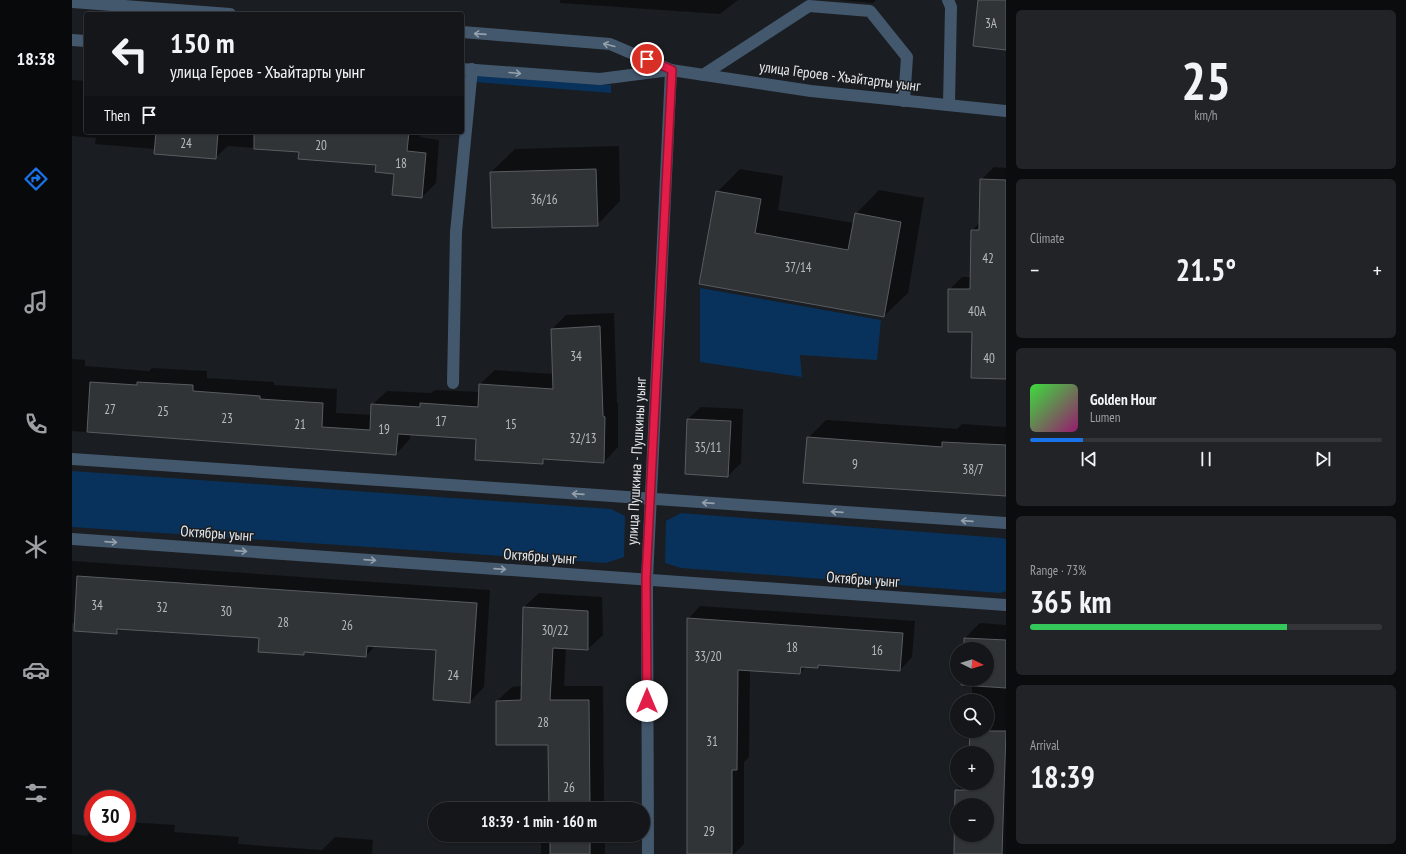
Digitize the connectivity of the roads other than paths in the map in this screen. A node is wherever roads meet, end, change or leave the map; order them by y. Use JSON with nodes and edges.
{"nodes":[{"id":1,"x":948,"y":0,"type":"edge"},
{"id":2,"x":72,"y":2,"type":"edge"},
{"id":3,"x":204,"y":12,"type":"edge"},
{"id":4,"x":464,"y":32,"type":"edge"},
{"id":5,"x":72,"y":40,"type":"edge"},
{"id":6,"x":84,"y":41,"type":"edge"},
{"id":7,"x":467,"y":69,"type":"edge"},
{"id":8,"x":672,"y":70,"type":"junction"},
{"id":9,"x":703,"y":75,"type":"junction"},
{"id":10,"x":904,"y":100,"type":"junction"},
{"id":11,"x":949,"y":104,"type":"junction"},
{"id":12,"x":1006,"y":111,"type":"edge"},
{"id":13,"x":464,"y":113,"type":"edge"},
{"id":14,"x":463,"y":134,"type":"edge"},
{"id":15,"x":453,"y":384,"type":"dead end"},
{"id":16,"x":72,"y":459,"type":"edge"},
{"id":17,"x":650,"y":499,"type":"junction"},
{"id":18,"x":1006,"y":523,"type":"edge"},
{"id":19,"x":72,"y":539,"type":"edge"},
{"id":20,"x":646,"y":579,"type":"junction"},
{"id":21,"x":1006,"y":605,"type":"edge"},
{"id":22,"x":648,"y":854,"type":"edge"}],
"edges":[{"from":1,"to":11,"type":"street"},
{"from":2,"to":3,"type":"street"},
{"from":8,"to":4,"type":"street","name":"улица Героев - Хъайтарты уынг","one_way":true},
{"from":5,"to":6,"type":"street"},
{"from":7,"to":8,"type":"street","name":"улица Героев - Хъайтарты уынг","one_way":true},
{"from":7,"to":13,"type":"street"},
{"from":8,"to":9,"type":"street","name":"улица Героев - Хъайтарты уынг"},
{"from":8,"to":17,"type":"street","name":"улица Пушкина - Пушкины уынг"},
{"from":9,"to":10,"type":"street","name":"улица Героев - Хъайтарты уынг"},
{"from":9,"to":10,"type":"street"},
{"from":10,"to":11,"type":"street","name":"улица Героев - Хъайтарты уынг"},
{"from":11,"to":12,"type":"street","name":"улица Героев - Хъайтарты уынг"},
{"from":14,"to":15,"type":"street"},
{"from":17,"to":16,"type":"street","one_way":true},
{"from":18,"to":17,"type":"street","one_way":true},
{"from":17,"to":20,"type":"street","name":"улица Пушкина - Пушкины уынг"},
{"from":19,"to":20,"type":"street","name":"Октябры уынг","one_way":true},
{"from":20,"to":21,"type":"street","name":"Октябры уынг"},
{"from":20,"to":22,"type":"street","name":"улица Пушкина - Пушкины уынг"}]}
